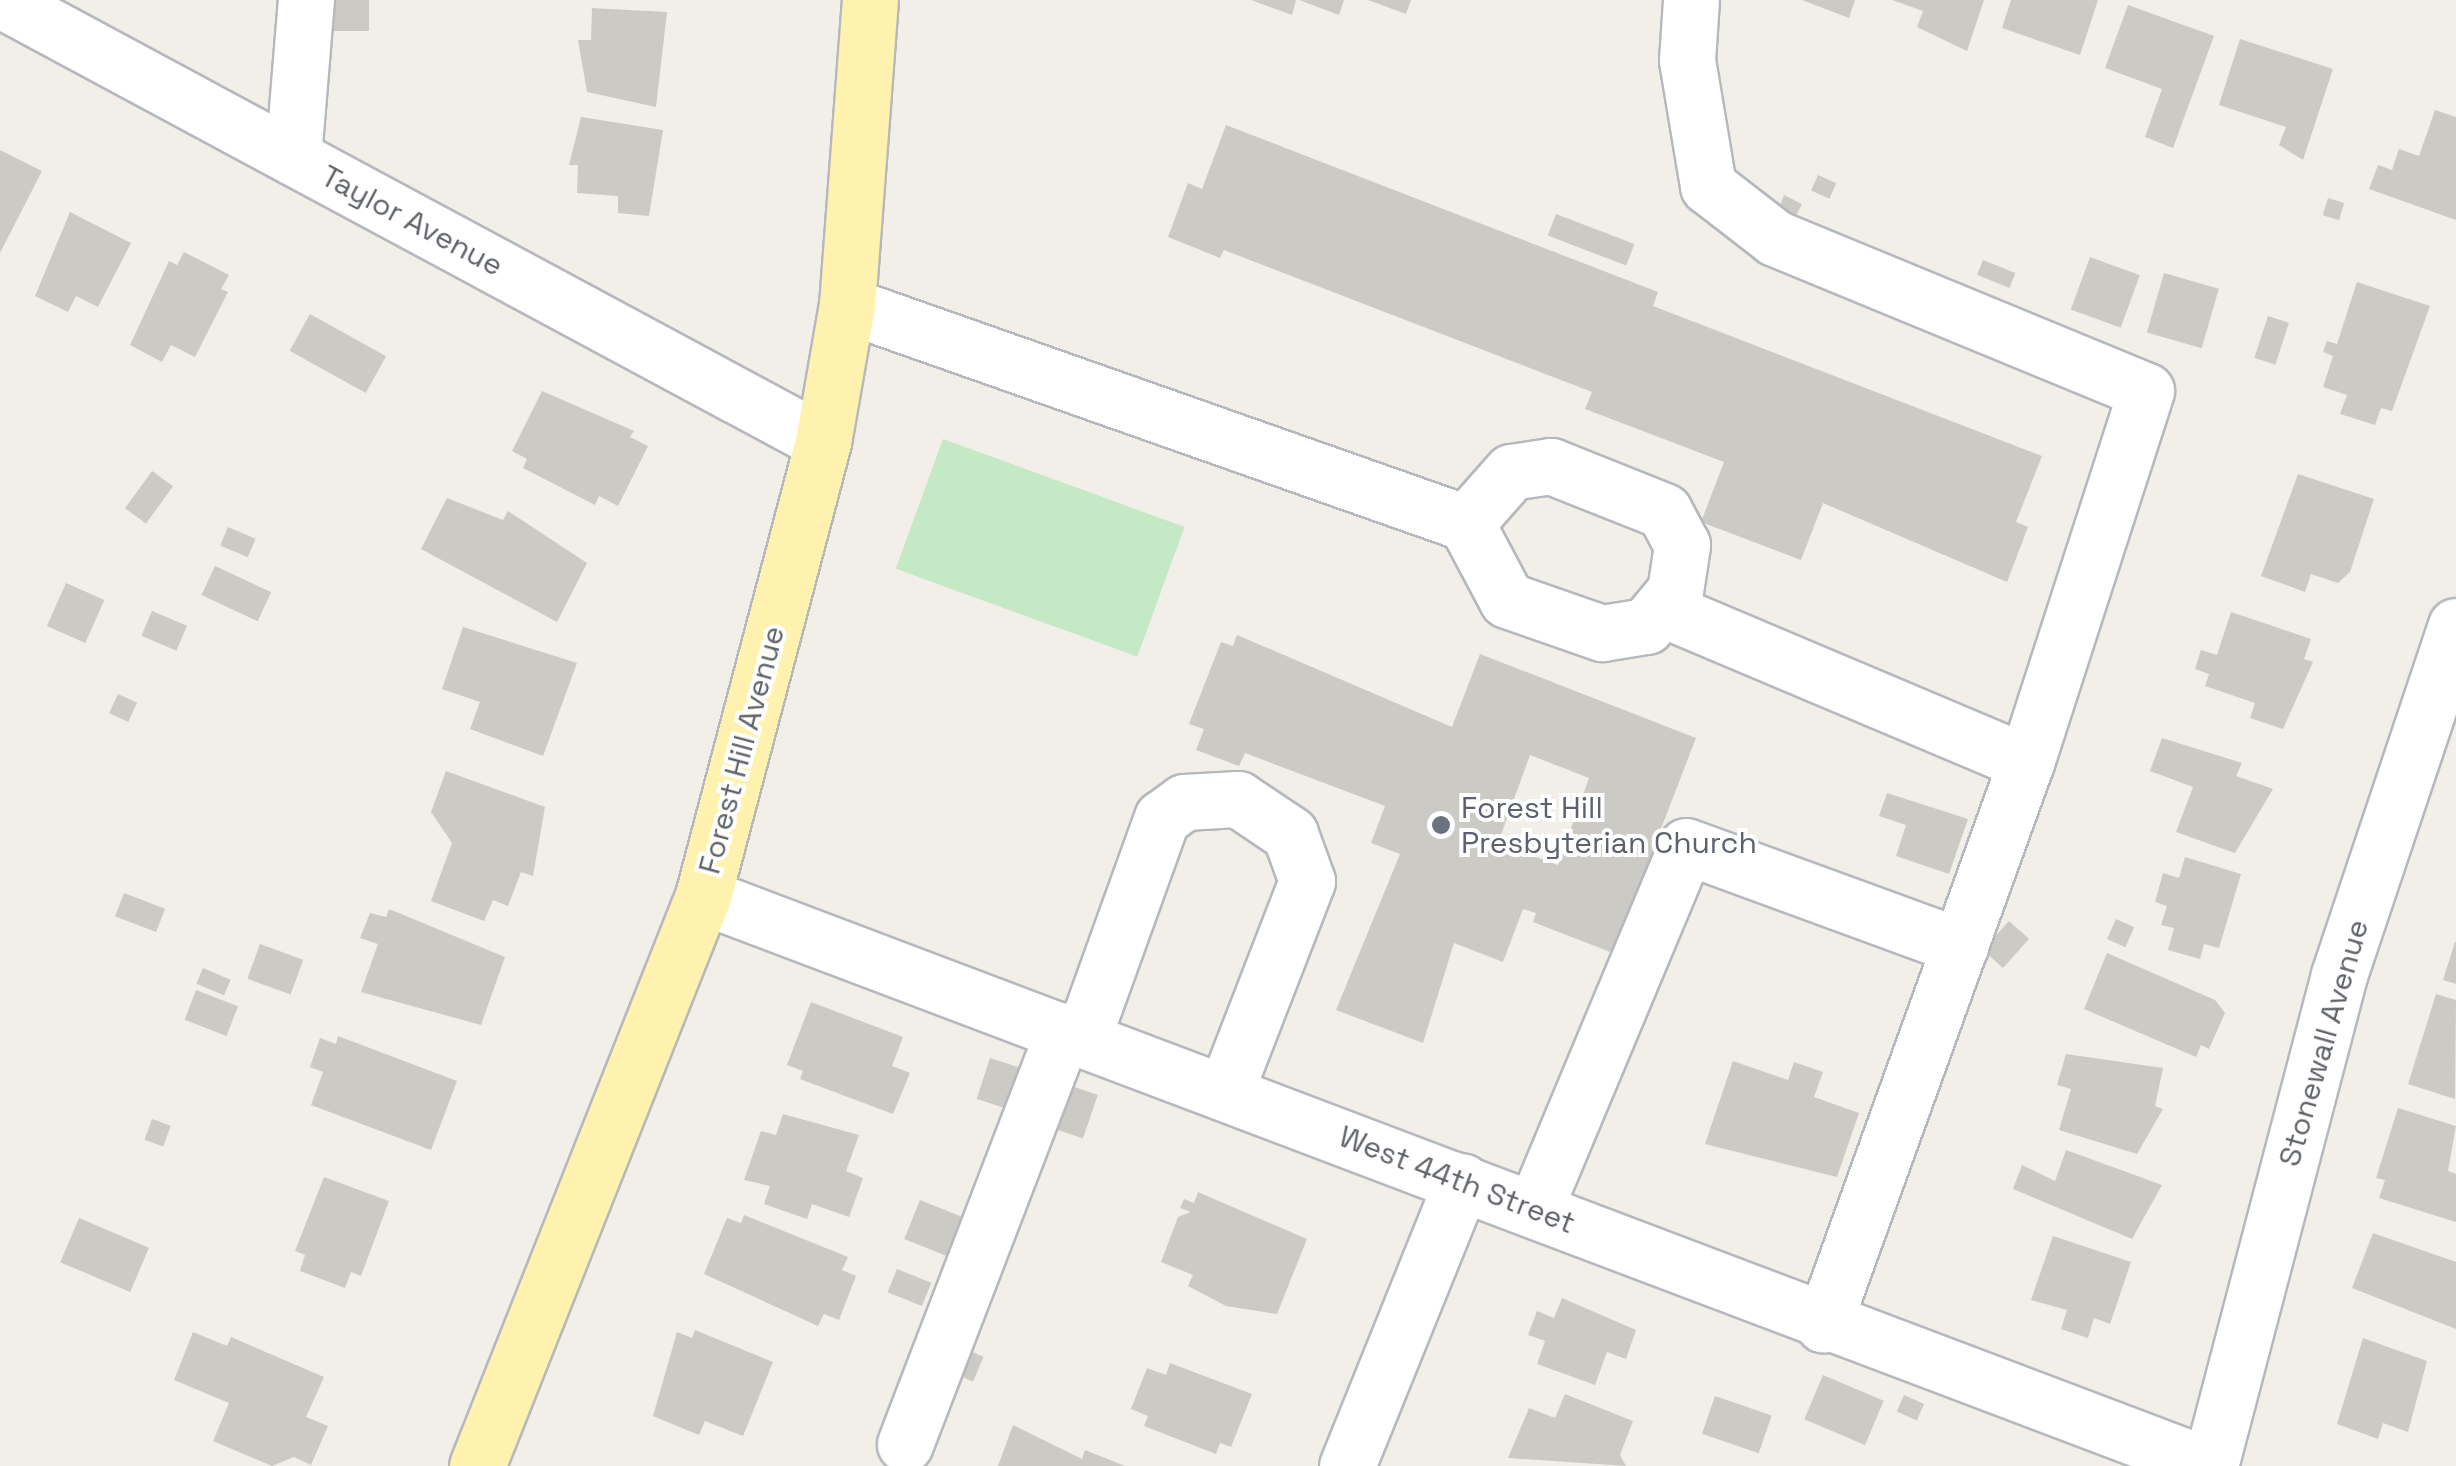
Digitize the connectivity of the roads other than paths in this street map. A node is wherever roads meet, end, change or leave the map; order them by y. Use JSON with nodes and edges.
{"nodes":[{"id":1,"x":1,"y":0,"type":"edge"},
{"id":2,"x":306,"y":0,"type":"edge"},
{"id":3,"x":870,"y":0,"type":"edge"},
{"id":4,"x":1691,"y":0,"type":"edge"},
{"id":5,"x":293,"y":156,"type":"junction"},
{"id":6,"x":847,"y":306,"type":"junction"},
{"id":7,"x":823,"y":442,"type":"junction"},
{"id":8,"x":1466,"y":523,"type":"junction"},
{"id":9,"x":1663,"y":609,"type":"junction"},
{"id":10,"x":2456,"y":626,"type":"edge"},
{"id":11,"x":2026,"y":762,"type":"junction"},
{"id":12,"x":703,"y":896,"type":"junction"},
{"id":13,"x":1960,"y":946,"type":"junction"},
{"id":14,"x":1074,"y":1034,"type":"junction"},
{"id":15,"x":1226,"y":1090,"type":"junction"},
{"id":16,"x":1462,"y":1181,"type":"junction"},
{"id":17,"x":1534,"y":1210,"type":"junction"},
{"id":18,"x":1824,"y":1325,"type":"junction"},
{"id":19,"x":906,"y":1444,"type":"dead end"},
{"id":20,"x":477,"y":1466,"type":"edge"},
{"id":21,"x":1348,"y":1466,"type":"edge"},
{"id":22,"x":2210,"y":1466,"type":"edge"}],
"edges":[{"from":1,"to":5,"type":"street","name":"Taylor Avenue"},
{"from":2,"to":5,"type":"street"},
{"from":3,"to":6,"type":"main road","name":"Forest Hill Avenue"},
{"from":4,"to":11,"type":"street"},
{"from":5,"to":7,"type":"street","name":"Taylor Avenue"},
{"from":6,"to":7,"type":"main road","name":"Forest Hill Avenue"},
{"from":6,"to":8,"type":"street"},
{"from":7,"to":12,"type":"main road","name":"Forest Hill Avenue"},
{"from":8,"to":9,"type":"street"},
{"from":8,"to":9,"type":"street"},
{"from":9,"to":11,"type":"street"},
{"from":10,"to":22,"type":"street","name":"Stonewall Avenue"},
{"from":11,"to":13,"type":"street"},
{"from":12,"to":14,"type":"street","name":"West 44th Street"},
{"from":12,"to":20,"type":"main road","name":"Forest Hill Avenue"},
{"from":13,"to":17,"type":"street"},
{"from":13,"to":18,"type":"street"},
{"from":14,"to":15,"type":"street","name":"West 44th Street"},
{"from":14,"to":15,"type":"street"},
{"from":14,"to":19,"type":"street"},
{"from":15,"to":16,"type":"street","name":"West 44th Street"},
{"from":16,"to":17,"type":"street","name":"West 44th Street"},
{"from":16,"to":21,"type":"street"},
{"from":17,"to":18,"type":"street","name":"West 44th Street"},
{"from":18,"to":22,"type":"street","name":"West 44th Street"}]}
